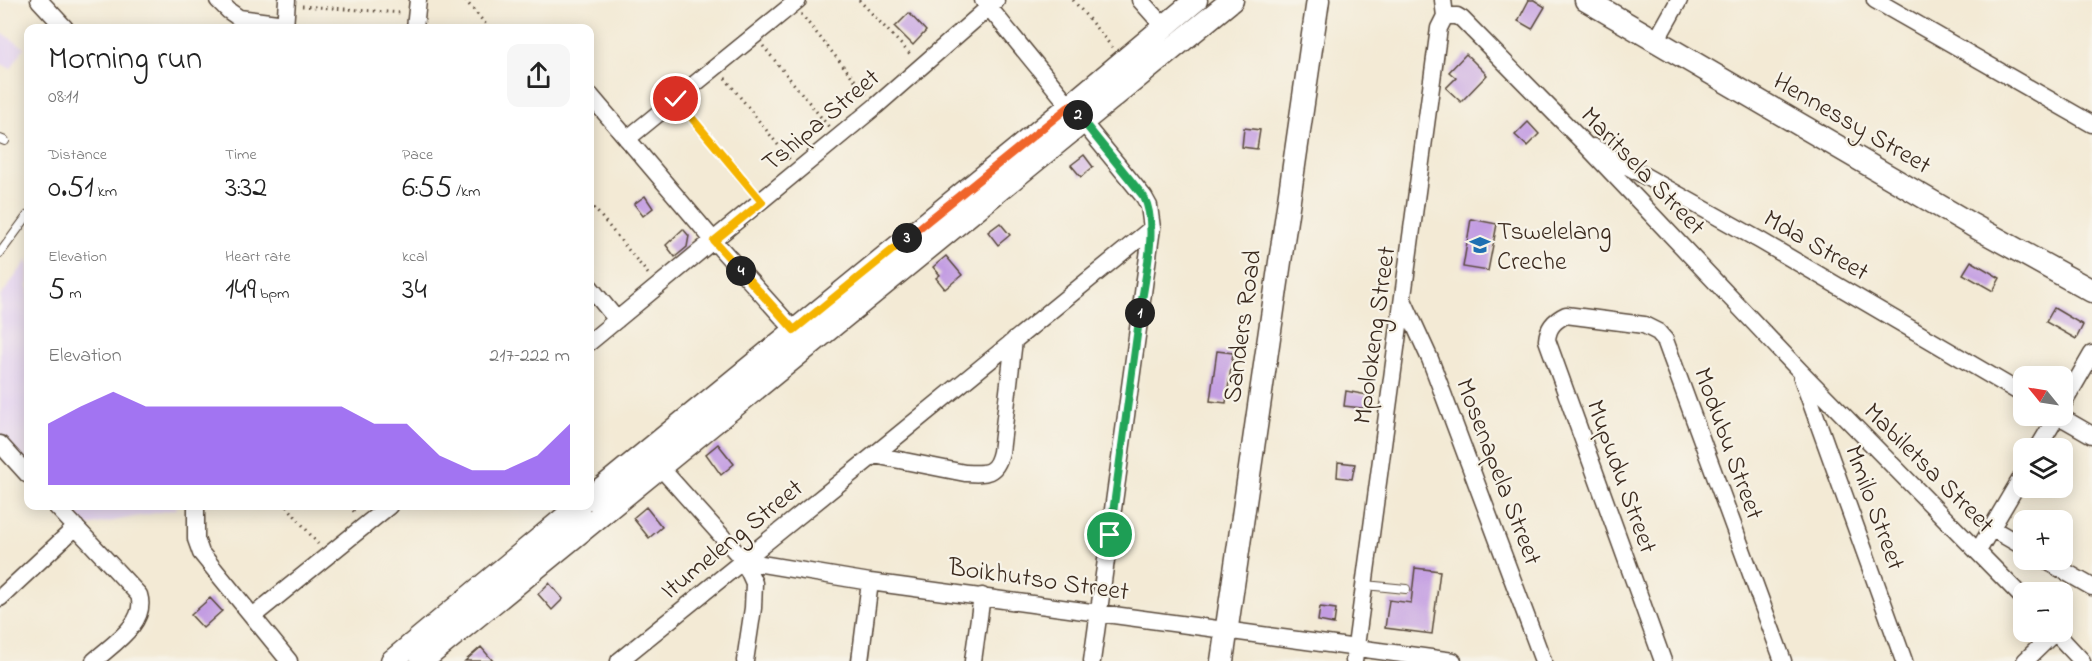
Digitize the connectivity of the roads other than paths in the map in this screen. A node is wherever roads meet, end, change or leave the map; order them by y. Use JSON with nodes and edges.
{"nodes":[{"id":1,"x":39,"y":0,"type":"edge"},
{"id":2,"x":218,"y":0,"type":"edge"},
{"id":3,"x":1140,"y":0,"type":"edge"},
{"id":4,"x":1196,"y":0,"type":"edge"},
{"id":5,"x":1232,"y":0,"type":"edge"},
{"id":6,"x":1305,"y":0,"type":"edge"},
{"id":7,"x":1318,"y":0,"type":"edge"},
{"id":8,"x":1586,"y":0,"type":"edge"},
{"id":9,"x":1679,"y":0,"type":"edge"},
{"id":10,"x":1875,"y":0,"type":"edge"},
{"id":11,"x":287,"y":2,"type":"edge"},
{"id":12,"x":795,"y":2,"type":"edge"},
{"id":13,"x":990,"y":2,"type":"edge"},
{"id":14,"x":1444,"y":8,"type":"edge"},
{"id":15,"x":61,"y":24,"type":"edge"},
{"id":16,"x":274,"y":24,"type":"edge"},
{"id":17,"x":285,"y":24,"type":"edge"},
{"id":18,"x":1164,"y":27,"type":"junction"},
{"id":19,"x":1656,"y":41,"type":"junction"},
{"id":20,"x":1310,"y":44,"type":"junction"},
{"id":21,"x":594,"y":100,"type":"edge"},
{"id":22,"x":1077,"y":113,"type":"junction"},
{"id":23,"x":2092,"y":124,"type":"edge"},
{"id":24,"x":627,"y":139,"type":"junction"},
{"id":25,"x":1582,"y":141,"type":"junction"},
{"id":26,"x":24,"y":220,"type":"edge"},
{"id":27,"x":1152,"y":228,"type":"junction"},
{"id":28,"x":714,"y":241,"type":"junction"},
{"id":29,"x":0,"y":253,"type":"edge"},
{"id":30,"x":2092,"y":291,"type":"edge"},
{"id":31,"x":594,"y":292,"type":"edge"},
{"id":32,"x":1404,"y":301,"type":"junction"},
{"id":33,"x":1566,"y":315,"type":"joint"},
{"id":34,"x":617,"y":320,"type":"junction"},
{"id":35,"x":794,"y":330,"type":"junction"},
{"id":36,"x":594,"y":339,"type":"edge"},
{"id":37,"x":1014,"y":340,"type":"junction"},
{"id":38,"x":2092,"y":354,"type":"edge"},
{"id":39,"x":1800,"y":371,"type":"junction"},
{"id":40,"x":2073,"y":387,"type":"edge"},
{"id":41,"x":2013,"y":389,"type":"edge"},
{"id":42,"x":2073,"y":424,"type":"edge"},
{"id":43,"x":2092,"y":435,"type":"edge"},
{"id":44,"x":1,"y":448,"type":"edge"},
{"id":45,"x":874,"y":455,"type":"junction"},
{"id":46,"x":660,"y":467,"type":"junction"},
{"id":47,"x":24,"y":471,"type":"edge"},
{"id":48,"x":2013,"y":491,"type":"edge"},
{"id":49,"x":594,"y":495,"type":"edge"},
{"id":50,"x":60,"y":510,"type":"edge"},
{"id":51,"x":195,"y":510,"type":"edge"},
{"id":52,"x":384,"y":510,"type":"edge"},
{"id":53,"x":574,"y":510,"type":"edge"},
{"id":54,"x":76,"y":527,"type":"junction"},
{"id":55,"x":1991,"y":528,"type":"junction"},
{"id":56,"x":2013,"y":541,"type":"edge"},
{"id":57,"x":1978,"y":551,"type":"junction"},
{"id":58,"x":744,"y":561,"type":"junction"},
{"id":59,"x":2062,"y":570,"type":"edge"},
{"id":60,"x":870,"y":582,"type":"junction"},
{"id":61,"x":1365,"y":585,"type":"junction"},
{"id":62,"x":2092,"y":587,"type":"edge"},
{"id":63,"x":2013,"y":588,"type":"edge"},
{"id":64,"x":1406,"y":589,"type":"dead end"},
{"id":65,"x":982,"y":596,"type":"junction"},
{"id":66,"x":0,"y":598,"type":"edge"},
{"id":67,"x":1099,"y":612,"type":"junction"},
{"id":68,"x":253,"y":616,"type":"junction"},
{"id":69,"x":1226,"y":631,"type":"junction"},
{"id":70,"x":2045,"y":642,"type":"edge"},
{"id":71,"x":2064,"y":642,"type":"edge"},
{"id":72,"x":1355,"y":654,"type":"edge"},
{"id":73,"x":94,"y":661,"type":"edge"},
{"id":74,"x":289,"y":661,"type":"edge"},
{"id":75,"x":392,"y":661,"type":"edge"},
{"id":76,"x":422,"y":661,"type":"edge"},
{"id":77,"x":620,"y":661,"type":"edge"},
{"id":78,"x":745,"y":661,"type":"edge"},
{"id":79,"x":860,"y":661,"type":"edge"},
{"id":80,"x":973,"y":661,"type":"edge"},
{"id":81,"x":1092,"y":661,"type":"edge"},
{"id":82,"x":1222,"y":661,"type":"edge"},
{"id":83,"x":1453,"y":661,"type":"edge"},
{"id":84,"x":1543,"y":661,"type":"edge"},
{"id":85,"x":1663,"y":661,"type":"edge"},
{"id":86,"x":1783,"y":661,"type":"edge"},
{"id":87,"x":1904,"y":661,"type":"edge"},
{"id":88,"x":2025,"y":661,"type":"edge"},
{"id":89,"x":2082,"y":661,"type":"edge"}],
"edges":[{"from":1,"to":15,"type":"street"},
{"from":2,"to":16,"type":"street"},
{"from":3,"to":18,"type":"street"},
{"from":4,"to":18,"type":"main road"},
{"from":5,"to":22,"type":"main road"},
{"from":6,"to":20,"type":"main road"},
{"from":7,"to":20,"type":"main road","name":"Sanders Road"},
{"from":8,"to":19,"type":"main road","name":"Hennessy Street"},
{"from":9,"to":19,"type":"street"},
{"from":10,"to":23,"type":"street"},
{"from":11,"to":17,"type":"street"},
{"from":12,"to":24,"type":"street"},
{"from":13,"to":22,"type":"street"},
{"from":13,"to":28,"type":"street","name":"Tshipa Street"},
{"from":14,"to":25,"type":"street","name":"Maritsela Street"},
{"from":14,"to":32,"type":"street","name":"Mpolokeng Street"},
{"from":18,"to":22,"type":"main road"},
{"from":19,"to":30,"type":"main road","name":"Hennessy Street"},
{"from":20,"to":69,"type":"main road","name":"Sanders Road"},
{"from":21,"to":24,"type":"street"},
{"from":22,"to":27,"type":"street"},
{"from":22,"to":35,"type":"main road"},
{"from":22,"to":46,"type":"main road"},
{"from":24,"to":28,"type":"street"},
{"from":25,"to":39,"type":"street","name":"Maritsela Street"},
{"from":25,"to":41,"type":"street","name":"Mda Street"},
{"from":26,"to":29,"type":"lane"},
{"from":27,"to":37,"type":"street","name":"Itumeleng Street"},
{"from":27,"to":67,"type":"street"},
{"from":28,"to":34,"type":"street","name":"Tshipa Street"},
{"from":28,"to":35,"type":"street"},
{"from":31,"to":34,"type":"street"},
{"from":32,"to":61,"type":"street","name":"Mpolokeng Street"},
{"from":32,"to":84,"type":"street","name":"Mosenapela Street"},
{"from":33,"to":85,"type":"street","name":"Mupudu Street"},
{"from":33,"to":86,"type":"street","name":"Modubu Street"},
{"from":34,"to":36,"type":"street","name":"Tshipa Street"},
{"from":35,"to":49,"type":"main road"},
{"from":37,"to":45,"type":"street","name":"Itumeleng Street"},
{"from":37,"to":45,"type":"street"},
{"from":38,"to":40,"type":"street"},
{"from":39,"to":57,"type":"street","name":"Mabiletsa Street"},
{"from":39,"to":87,"type":"street","name":"Mmilo Street"},
{"from":42,"to":43,"type":"street"},
{"from":44,"to":47,"type":"street"},
{"from":45,"to":58,"type":"street","name":"Itumeleng Street"},
{"from":46,"to":58,"type":"street"},
{"from":46,"to":76,"type":"main road"},
{"from":48,"to":55,"type":"street"},
{"from":50,"to":54,"type":"street"},
{"from":51,"to":68,"type":"street"},
{"from":52,"to":68,"type":"street"},
{"from":53,"to":75,"type":"main road"},
{"from":54,"to":66,"type":"street"},
{"from":54,"to":73,"type":"street"},
{"from":55,"to":56,"type":"street"},
{"from":55,"to":57,"type":"street"},
{"from":57,"to":63,"type":"street","name":"Mabiletsa Street"},
{"from":58,"to":60,"type":"street","name":"Boikhutso Street"},
{"from":58,"to":77,"type":"street","name":"Itumeleng Street"},
{"from":58,"to":78,"type":"street"},
{"from":59,"to":62,"type":"street"},
{"from":60,"to":65,"type":"street","name":"Boikhutso Street"},
{"from":60,"to":79,"type":"street"},
{"from":61,"to":64,"type":"lane"},
{"from":61,"to":72,"type":"street","name":"Mpolokeng Street"},
{"from":65,"to":67,"type":"street","name":"Boikhutso Street"},
{"from":65,"to":80,"type":"street"},
{"from":67,"to":69,"type":"street","name":"Boikhutso Street"},
{"from":67,"to":81,"type":"street"},
{"from":68,"to":74,"type":"street"},
{"from":69,"to":72,"type":"street","name":"Boikhutso Street"},
{"from":69,"to":82,"type":"main road","name":"Sanders Road"},
{"from":70,"to":88,"type":"street"},
{"from":71,"to":89,"type":"street"},
{"from":72,"to":83,"type":"street","name":"Boikhutso Street"}]}
